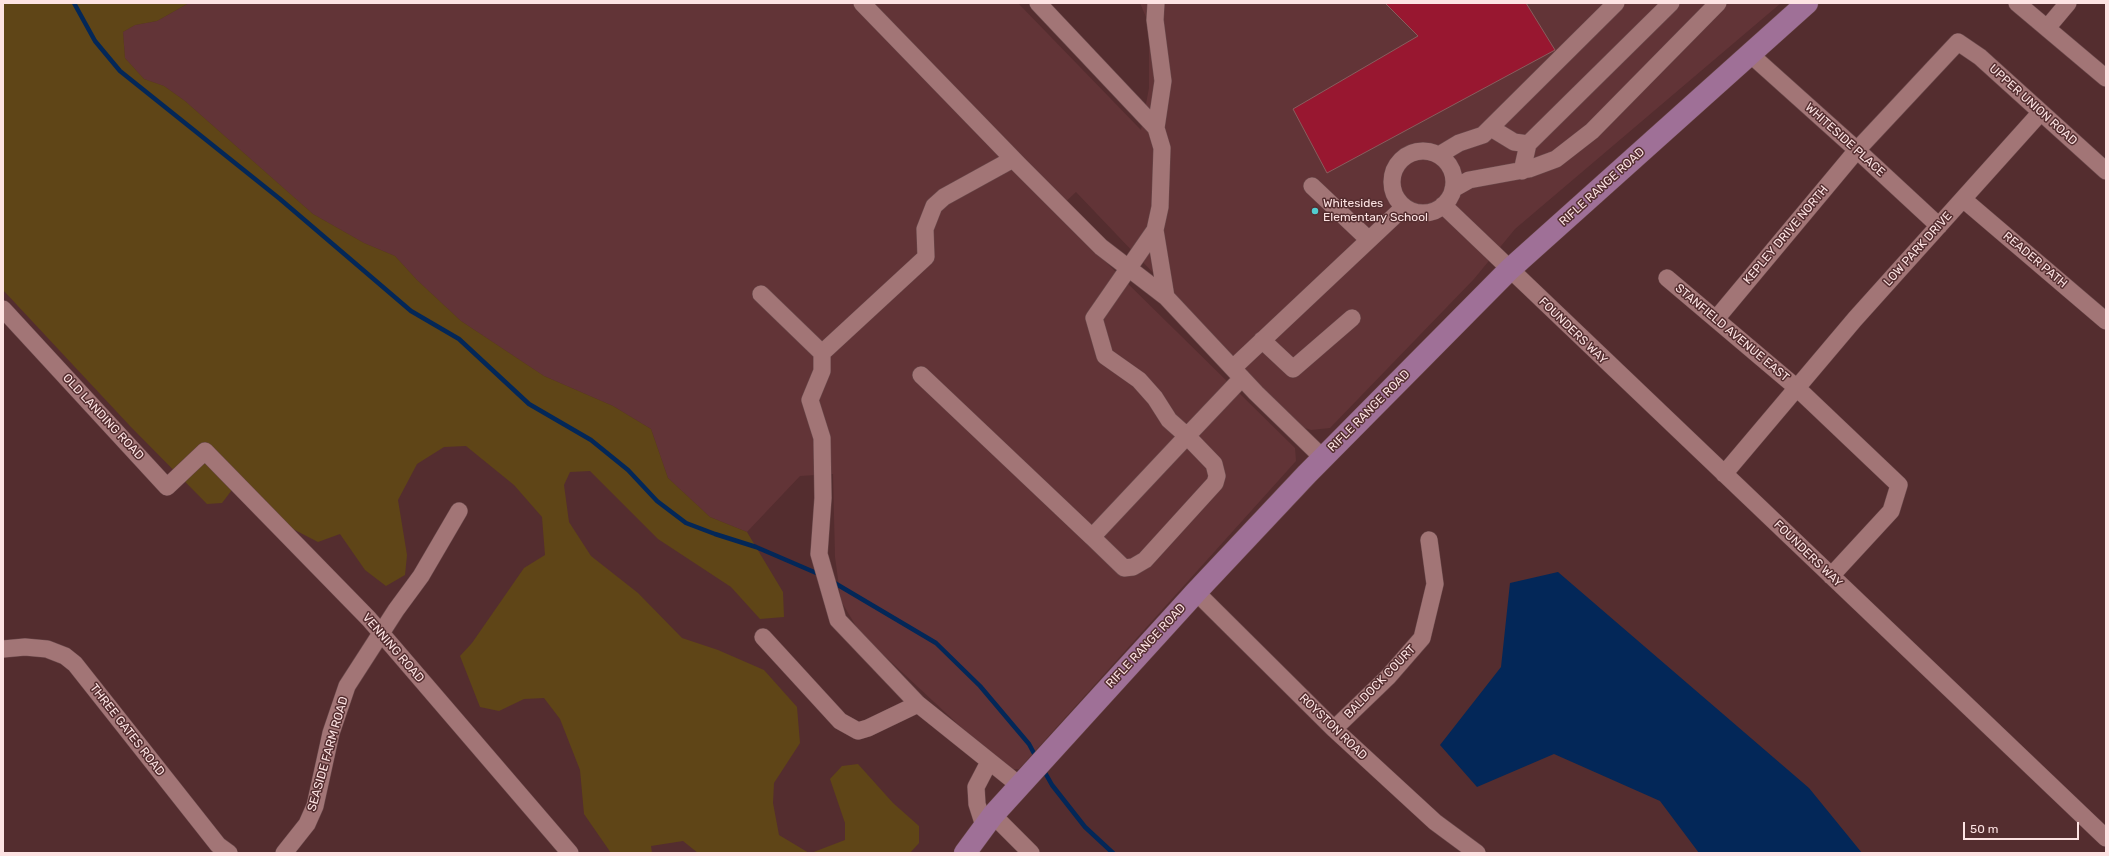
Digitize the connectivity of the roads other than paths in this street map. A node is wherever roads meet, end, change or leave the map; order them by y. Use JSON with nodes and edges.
{"nodes":[{"id":1,"x":862,"y":3,"type":"edge"},
{"id":2,"x":1038,"y":3,"type":"edge"},
{"id":3,"x":1156,"y":3,"type":"edge"},
{"id":4,"x":1616,"y":3,"type":"edge"},
{"id":5,"x":1671,"y":3,"type":"edge"},
{"id":6,"x":1718,"y":3,"type":"edge"},
{"id":7,"x":1807,"y":3,"type":"edge"},
{"id":8,"x":2017,"y":3,"type":"edge"},
{"id":9,"x":2068,"y":3,"type":"edge"},
{"id":10,"x":2047,"y":28,"type":"junction"},
{"id":11,"x":1958,"y":42,"type":"joint"},
{"id":12,"x":1750,"y":54,"type":"junction"},
{"id":13,"x":2106,"y":78,"type":"edge"},
{"id":14,"x":2041,"y":112,"type":"junction"},
{"id":15,"x":1156,"y":128,"type":"junction"},
{"id":16,"x":1491,"y":128,"type":"junction"},
{"id":17,"x":1528,"y":144,"type":"junction"},
{"id":18,"x":1857,"y":150,"type":"junction"},
{"id":19,"x":1439,"y":155,"type":"junction"},
{"id":20,"x":1013,"y":160,"type":"junction"},
{"id":21,"x":1522,"y":170,"type":"junction"},
{"id":22,"x":2106,"y":171,"type":"edge"},
{"id":23,"x":1312,"y":186,"type":"dead end"},
{"id":24,"x":1453,"y":189,"type":"junction"},
{"id":25,"x":1963,"y":199,"type":"junction"},
{"id":26,"x":1443,"y":205,"type":"junction"},
{"id":27,"x":1404,"y":207,"type":"junction"},
{"id":28,"x":1938,"y":226,"type":"junction"},
{"id":29,"x":1155,"y":230,"type":"junction"},
{"id":30,"x":1369,"y":240,"type":"junction"},
{"id":31,"x":1129,"y":270,"type":"junction"},
{"id":32,"x":1509,"y":270,"type":"junction"},
{"id":33,"x":1667,"y":278,"type":"dead end"},
{"id":34,"x":761,"y":294,"type":"dead end"},
{"id":35,"x":1166,"y":297,"type":"junction"},
{"id":36,"x":3,"y":310,"type":"edge"},
{"id":37,"x":1352,"y":318,"type":"dead end"},
{"id":38,"x":1716,"y":319,"type":"junction"},
{"id":39,"x":2106,"y":321,"type":"edge"},
{"id":40,"x":1262,"y":340,"type":"junction"},
{"id":41,"x":822,"y":353,"type":"junction"},
{"id":42,"x":1237,"y":373,"type":"junction"},
{"id":43,"x":921,"y":375,"type":"dead end"},
{"id":44,"x":1797,"y":388,"type":"junction"},
{"id":45,"x":1187,"y":436,"type":"junction"},
{"id":46,"x":205,"y":451,"type":"joint"},
{"id":47,"x":1323,"y":458,"type":"junction"},
{"id":48,"x":1724,"y":474,"type":"junction"},
{"id":49,"x":460,"y":511,"type":"dead end"},
{"id":50,"x":1092,"y":537,"type":"junction"},
{"id":51,"x":1429,"y":540,"type":"dead end"},
{"id":52,"x":1831,"y":576,"type":"junction"},
{"id":53,"x":1196,"y":592,"type":"junction"},
{"id":54,"x":381,"y":634,"type":"junction"},
{"id":55,"x":763,"y":637,"type":"dead end"},
{"id":56,"x":3,"y":649,"type":"edge"},
{"id":57,"x":918,"y":704,"type":"junction"},
{"id":58,"x":1334,"y":729,"type":"junction"},
{"id":59,"x":989,"y":762,"type":"junction"},
{"id":60,"x":1019,"y":785,"type":"junction"},
{"id":61,"x":988,"y":820,"type":"junction"},
{"id":62,"x":2106,"y":838,"type":"edge"},
{"id":63,"x":229,"y":853,"type":"edge"},
{"id":64,"x":284,"y":853,"type":"edge"},
{"id":65,"x":570,"y":853,"type":"edge"},
{"id":66,"x":965,"y":853,"type":"edge"},
{"id":67,"x":1031,"y":853,"type":"edge"},
{"id":68,"x":1477,"y":853,"type":"edge"}],
"edges":[{"from":1,"to":20,"type":"street"},
{"from":2,"to":15,"type":"street"},
{"from":3,"to":15,"type":"street"},
{"from":4,"to":16,"type":"street"},
{"from":5,"to":17,"type":"street"},
{"from":6,"to":21,"type":"street"},
{"from":7,"to":12,"type":"main road","name":"RIFLE RANGE ROAD"},
{"from":8,"to":10,"type":"street"},
{"from":9,"to":10,"type":"street"},
{"from":10,"to":13,"type":"street"},
{"from":11,"to":14,"type":"street","name":"UPPER UNION ROAD"},
{"from":11,"to":18,"type":"street","name":"KEPLEY DRIVE NORTH"},
{"from":12,"to":18,"type":"street","name":"WHITESIDE PLACE"},
{"from":12,"to":32,"type":"main road","name":"RIFLE RANGE ROAD"},
{"from":14,"to":22,"type":"street","name":"UPPER UNION ROAD"},
{"from":14,"to":25,"type":"street","name":"LOW PARK DRIVE"},
{"from":15,"to":29,"type":"street"},
{"from":16,"to":17,"type":"street"},
{"from":16,"to":19,"type":"street"},
{"from":17,"to":21,"type":"street"},
{"from":18,"to":28,"type":"street","name":"WHITESIDE PLACE"},
{"from":18,"to":38,"type":"street","name":"KEPLEY DRIVE NORTH"},
{"from":19,"to":24,"type":"street"},
{"from":19,"to":27,"type":"street"},
{"from":20,"to":31,"type":"street"},
{"from":20,"to":41,"type":"street"},
{"from":21,"to":24,"type":"street"},
{"from":23,"to":30,"type":"street"},
{"from":24,"to":26,"type":"street"},
{"from":25,"to":28,"type":"street","name":"LOW PARK DRIVE"},
{"from":25,"to":39,"type":"street","name":"READER PATH"},
{"from":26,"to":27,"type":"street"},
{"from":26,"to":32,"type":"street","name":"FOUNDERS WAY"},
{"from":27,"to":30,"type":"street"},
{"from":28,"to":44,"type":"street","name":"LOW PARK DRIVE"},
{"from":29,"to":31,"type":"street"},
{"from":29,"to":35,"type":"street"},
{"from":30,"to":40,"type":"street"},
{"from":31,"to":35,"type":"street"},
{"from":31,"to":45,"type":"street"},
{"from":32,"to":47,"type":"main road","name":"RIFLE RANGE ROAD"},
{"from":32,"to":48,"type":"street","name":"FOUNDERS WAY"},
{"from":33,"to":38,"type":"street","name":"STANFIELD AVENUE EAST"},
{"from":34,"to":41,"type":"street"},
{"from":35,"to":42,"type":"street"},
{"from":36,"to":46,"type":"street","name":"OLD LANDING ROAD"},
{"from":37,"to":40,"type":"street"},
{"from":38,"to":44,"type":"street","name":"STANFIELD AVENUE EAST"},
{"from":40,"to":42,"type":"street"},
{"from":41,"to":57,"type":"street"},
{"from":42,"to":45,"type":"street"},
{"from":42,"to":47,"type":"street"},
{"from":43,"to":50,"type":"street"},
{"from":44,"to":48,"type":"street","name":"LOW PARK DRIVE"},
{"from":44,"to":52,"type":"street","name":"STANFIELD AVENUE EAST"},
{"from":45,"to":50,"type":"street"},
{"from":45,"to":50,"type":"street"},
{"from":46,"to":54,"type":"street","name":"VENNING ROAD"},
{"from":47,"to":53,"type":"main road","name":"RIFLE RANGE ROAD"},
{"from":48,"to":52,"type":"street","name":"FOUNDERS WAY"},
{"from":49,"to":54,"type":"street","name":"SEASIDE FARM ROAD"},
{"from":51,"to":58,"type":"street","name":"BALDOCK COURT"},
{"from":52,"to":62,"type":"street","name":"FOUNDERS WAY"},
{"from":53,"to":58,"type":"street","name":"ROYSTON ROAD"},
{"from":53,"to":60,"type":"main road","name":"RIFLE RANGE ROAD"},
{"from":54,"to":64,"type":"street","name":"SEASIDE FARM ROAD"},
{"from":54,"to":65,"type":"street","name":"VENNING ROAD"},
{"from":55,"to":57,"type":"street"},
{"from":56,"to":63,"type":"street","name":"THREE GATES ROAD"},
{"from":57,"to":59,"type":"street"},
{"from":58,"to":68,"type":"street","name":"ROYSTON ROAD"},
{"from":59,"to":60,"type":"street"},
{"from":59,"to":61,"type":"street"},
{"from":60,"to":61,"type":"main road","name":"RIFLE RANGE ROAD"},
{"from":61,"to":66,"type":"main road","name":"RIFLE RANGE ROAD"},
{"from":61,"to":67,"type":"street"}]}
